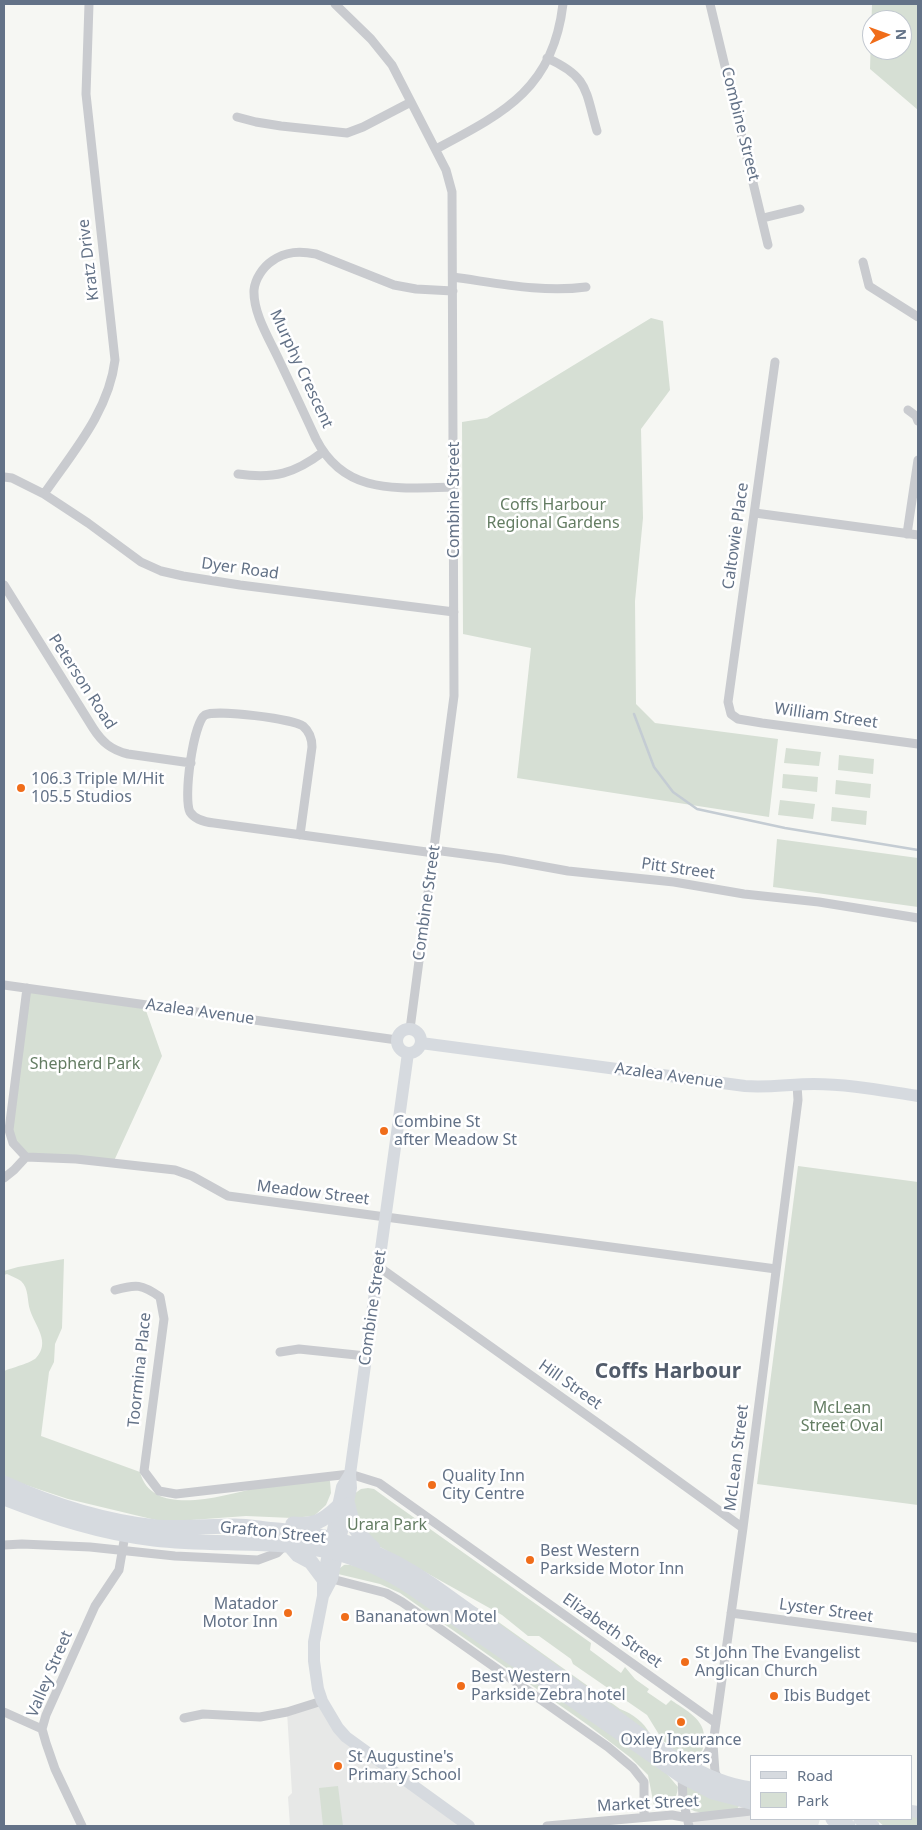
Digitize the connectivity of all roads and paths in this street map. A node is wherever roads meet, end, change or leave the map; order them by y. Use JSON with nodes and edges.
{"nodes":[{"id":1,"x":89,"y":4,"type":"edge"},
{"id":2,"x":335,"y":4,"type":"edge"},
{"id":3,"x":563,"y":4,"type":"edge"},
{"id":4,"x":710,"y":4,"type":"edge"},
{"id":5,"x":547,"y":58,"type":"junction"},
{"id":6,"x":411,"y":102,"type":"junction"},
{"id":7,"x":237,"y":117,"type":"dead end"},
{"id":8,"x":597,"y":130,"type":"dead end"},
{"id":9,"x":436,"y":149,"type":"junction"},
{"id":10,"x":800,"y":209,"type":"dead end"},
{"id":11,"x":763,"y":218,"type":"junction"},
{"id":12,"x":768,"y":245,"type":"dead end"},
{"id":13,"x":863,"y":262,"type":"dead end"},
{"id":14,"x":453,"y":277,"type":"junction"},
{"id":15,"x":586,"y":287,"type":"dead end"},
{"id":16,"x":453,"y":291,"type":"junction"},
{"id":17,"x":918,"y":318,"type":"edge"},
{"id":18,"x":775,"y":362,"type":"dead end"},
{"id":19,"x":908,"y":410,"type":"dead end"},
{"id":20,"x":918,"y":421,"type":"edge"},
{"id":21,"x":323,"y":452,"type":"junction"},
{"id":22,"x":918,"y":460,"type":"edge"},
{"id":23,"x":238,"y":474,"type":"dead end"},
{"id":24,"x":4,"y":476,"type":"edge"},
{"id":25,"x":454,"y":488,"type":"junction"},
{"id":26,"x":44,"y":494,"type":"junction"},
{"id":27,"x":754,"y":513,"type":"junction"},
{"id":28,"x":907,"y":534,"type":"junction"},
{"id":29,"x":918,"y":535,"type":"edge"},
{"id":30,"x":4,"y":585,"type":"edge"},
{"id":31,"x":454,"y":612,"type":"junction"},
{"id":32,"x":731,"y":714,"type":"joint"},
{"id":33,"x":918,"y":744,"type":"edge"},
{"id":34,"x":192,"y":763,"type":"junction"},
{"id":35,"x":300,"y":834,"type":"junction"},
{"id":36,"x":434,"y":852,"type":"junction"},
{"id":37,"x":918,"y":918,"type":"edge"},
{"id":38,"x":4,"y":985,"type":"edge"},
{"id":39,"x":27,"y":988,"type":"junction"},
{"id":40,"x":410,"y":1029,"type":"junction"},
{"id":41,"x":397,"y":1040,"type":"junction"},
{"id":42,"x":421,"y":1042,"type":"junction"},
{"id":43,"x":408,"y":1053,"type":"junction"},
{"id":44,"x":797,"y":1085,"type":"junction"},
{"id":45,"x":918,"y":1096,"type":"edge"},
{"id":46,"x":26,"y":1157,"type":"junction"},
{"id":47,"x":4,"y":1178,"type":"edge"},
{"id":48,"x":386,"y":1217,"type":"junction"},
{"id":49,"x":379,"y":1267,"type":"junction"},
{"id":50,"x":776,"y":1269,"type":"junction"},
{"id":51,"x":115,"y":1290,"type":"dead end"},
{"id":52,"x":280,"y":1352,"type":"dead end"},
{"id":53,"x":366,"y":1356,"type":"junction"},
{"id":54,"x":350,"y":1474,"type":"junction"},
{"id":55,"x":4,"y":1483,"type":"edge"},
{"id":56,"x":159,"y":1491,"type":"joint"},
{"id":57,"x":4,"y":1498,"type":"edge"},
{"id":58,"x":343,"y":1505,"type":"junction"},
{"id":59,"x":237,"y":1526,"type":"junction"},
{"id":60,"x":743,"y":1528,"type":"junction"},
{"id":61,"x":125,"y":1534,"type":"junction"},
{"id":62,"x":4,"y":1545,"type":"edge"},
{"id":63,"x":334,"y":1546,"type":"junction"},
{"id":64,"x":122,"y":1550,"type":"junction"},
{"id":65,"x":287,"y":1550,"type":"junction"},
{"id":66,"x":378,"y":1553,"type":"junction"},
{"id":67,"x":328,"y":1579,"type":"junction"},
{"id":68,"x":731,"y":1613,"type":"junction"},
{"id":69,"x":918,"y":1638,"type":"edge"},
{"id":70,"x":322,"y":1701,"type":"junction"},
{"id":71,"x":4,"y":1712,"type":"edge"},
{"id":72,"x":184,"y":1718,"type":"dead end"},
{"id":73,"x":716,"y":1723,"type":"junction"},
{"id":74,"x":42,"y":1729,"type":"junction"},
{"id":75,"x":712,"y":1744,"type":"junction"},
{"id":76,"x":687,"y":1772,"type":"junction"},
{"id":77,"x":719,"y":1782,"type":"junction"},
{"id":78,"x":750,"y":1789,"type":"edge"},
{"id":79,"x":750,"y":1802,"type":"edge"},
{"id":80,"x":750,"y":1811,"type":"edge"},
{"id":81,"x":644,"y":1817,"type":"junction"},
{"id":82,"x":835,"y":1820,"type":"edge"},
{"id":83,"x":688,"y":1822,"type":"edge"},
{"id":84,"x":82,"y":1826,"type":"edge"},
{"id":85,"x":469,"y":1826,"type":"edge"},
{"id":86,"x":547,"y":1826,"type":"edge"},
{"id":87,"x":848,"y":1826,"type":"edge"}],
"edges":[{"from":1,"to":26,"type":"street","name":"Kratz Drive"},
{"from":2,"to":6,"type":"street","name":"Combine Street"},
{"from":3,"to":5,"type":"street"},
{"from":4,"to":11,"type":"street","name":"Combine Street"},
{"from":5,"to":8,"type":"street"},
{"from":5,"to":9,"type":"street"},
{"from":6,"to":7,"type":"street"},
{"from":6,"to":9,"type":"street","name":"Combine Street"},
{"from":9,"to":14,"type":"street","name":"Combine Street"},
{"from":10,"to":11,"type":"street"},
{"from":11,"to":12,"type":"street","name":"Combine Street"},
{"from":13,"to":17,"type":"street"},
{"from":14,"to":15,"type":"street"},
{"from":14,"to":16,"type":"street","name":"Combine Street"},
{"from":16,"to":21,"type":"street","name":"Murphy Crescent"},
{"from":16,"to":25,"type":"street","name":"Combine Street"},
{"from":18,"to":27,"type":"street","name":"Caltowie Place"},
{"from":19,"to":20,"type":"street"},
{"from":21,"to":23,"type":"street"},
{"from":21,"to":25,"type":"street","name":"Murphy Crescent"},
{"from":22,"to":28,"type":"street"},
{"from":24,"to":26,"type":"street"},
{"from":25,"to":31,"type":"street","name":"Combine Street"},
{"from":26,"to":31,"type":"street","name":"Dyer Road"},
{"from":27,"to":28,"type":"street"},
{"from":27,"to":32,"type":"street","name":"Caltowie Place"},
{"from":28,"to":29,"type":"street"},
{"from":30,"to":34,"type":"street","name":"Peterson Road"},
{"from":31,"to":36,"type":"street","name":"Combine Street"},
{"from":32,"to":33,"type":"street","name":"William Street"},
{"from":34,"to":35,"type":"street"},
{"from":34,"to":35,"type":"street"},
{"from":35,"to":36,"type":"street","name":"Pitt Street"},
{"from":36,"to":37,"type":"street","name":"Pitt Street"},
{"from":36,"to":40,"type":"street","name":"Combine Street"},
{"from":38,"to":39,"type":"street","name":"Azalea Avenue"},
{"from":39,"to":41,"type":"street","name":"Azalea Avenue"},
{"from":39,"to":46,"type":"street"},
{"from":40,"to":41,"type":"street"},
{"from":40,"to":42,"type":"street"},
{"from":41,"to":43,"type":"street"},
{"from":42,"to":43,"type":"street"},
{"from":42,"to":44,"type":"street","name":"Azalea Avenue"},
{"from":43,"to":48,"type":"street","name":"Combine Street"},
{"from":44,"to":45,"type":"street","name":"Azalea Avenue"},
{"from":44,"to":50,"type":"street","name":"McLean Street"},
{"from":46,"to":47,"type":"street"},
{"from":46,"to":48,"type":"street","name":"Meadow Street"},
{"from":48,"to":49,"type":"street","name":"Combine Street"},
{"from":48,"to":50,"type":"street","name":"Meadow Street"},
{"from":49,"to":53,"type":"street","name":"Combine Street"},
{"from":49,"to":60,"type":"street","name":"Hill Street"},
{"from":50,"to":60,"type":"street","name":"McLean Street"},
{"from":51,"to":56,"type":"street","name":"Toormina Place"},
{"from":52,"to":53,"type":"street"},
{"from":53,"to":54,"type":"street","name":"Combine Street"},
{"from":54,"to":56,"type":"street","name":"Elizabeth Street"},
{"from":54,"to":58,"type":"street","name":"Combine Street"},
{"from":54,"to":73,"type":"street","name":"Elizabeth Street"},
{"from":55,"to":59,"type":"highway","name":"Grafton Street"},
{"from":57,"to":61,"type":"highway","name":"Grafton Street"},
{"from":58,"to":59,"type":"highway"},
{"from":58,"to":63,"type":"street","name":"Combine Street"},
{"from":58,"to":66,"type":"highway"},
{"from":59,"to":63,"type":"highway","name":"Grafton Street"},
{"from":60,"to":68,"type":"street","name":"McLean Street"},
{"from":61,"to":64,"type":"street","name":"Valley Street"},
{"from":61,"to":65,"type":"highway","name":"Grafton Street"},
{"from":62,"to":64,"type":"street","name":"Grafton Street"},
{"from":63,"to":65,"type":"highway","name":"Grafton Street"},
{"from":63,"to":66,"type":"highway","name":"Grafton Street"},
{"from":63,"to":67,"type":"street","name":"Combine Street"},
{"from":63,"to":76,"type":"highway","name":"Grafton Street"},
{"from":64,"to":65,"type":"street","name":"Grafton Street"},
{"from":64,"to":74,"type":"street","name":"Valley Street"},
{"from":65,"to":67,"type":"highway"},
{"from":66,"to":76,"type":"highway","name":"Grafton Street"},
{"from":67,"to":70,"type":"street","name":"Combine Street"},
{"from":67,"to":81,"type":"street"},
{"from":68,"to":69,"type":"street","name":"Lyster Street"},
{"from":68,"to":73,"type":"street","name":"McLean Street"},
{"from":70,"to":72,"type":"street"},
{"from":70,"to":85,"type":"street","name":"Combine Street"},
{"from":71,"to":74,"type":"street"},
{"from":73,"to":75,"type":"street","name":"McLean Street"},
{"from":74,"to":84,"type":"street","name":"Valley Street"},
{"from":75,"to":76,"type":"street","name":"McLean Street"},
{"from":75,"to":77,"type":"street","name":"McLean Street"},
{"from":76,"to":77,"type":"highway","name":"Grafton Street"},
{"from":76,"to":79,"type":"highway","name":"Grafton Street"},
{"from":76,"to":83,"type":"street"},
{"from":77,"to":78,"type":"highway","name":"Grafton Street"},
{"from":80,"to":83,"type":"street","name":"Market Street"},
{"from":81,"to":83,"type":"street","name":"Market Street"},
{"from":81,"to":86,"type":"street","name":"Market Street"},
{"from":82,"to":87,"type":"highway"}]}
